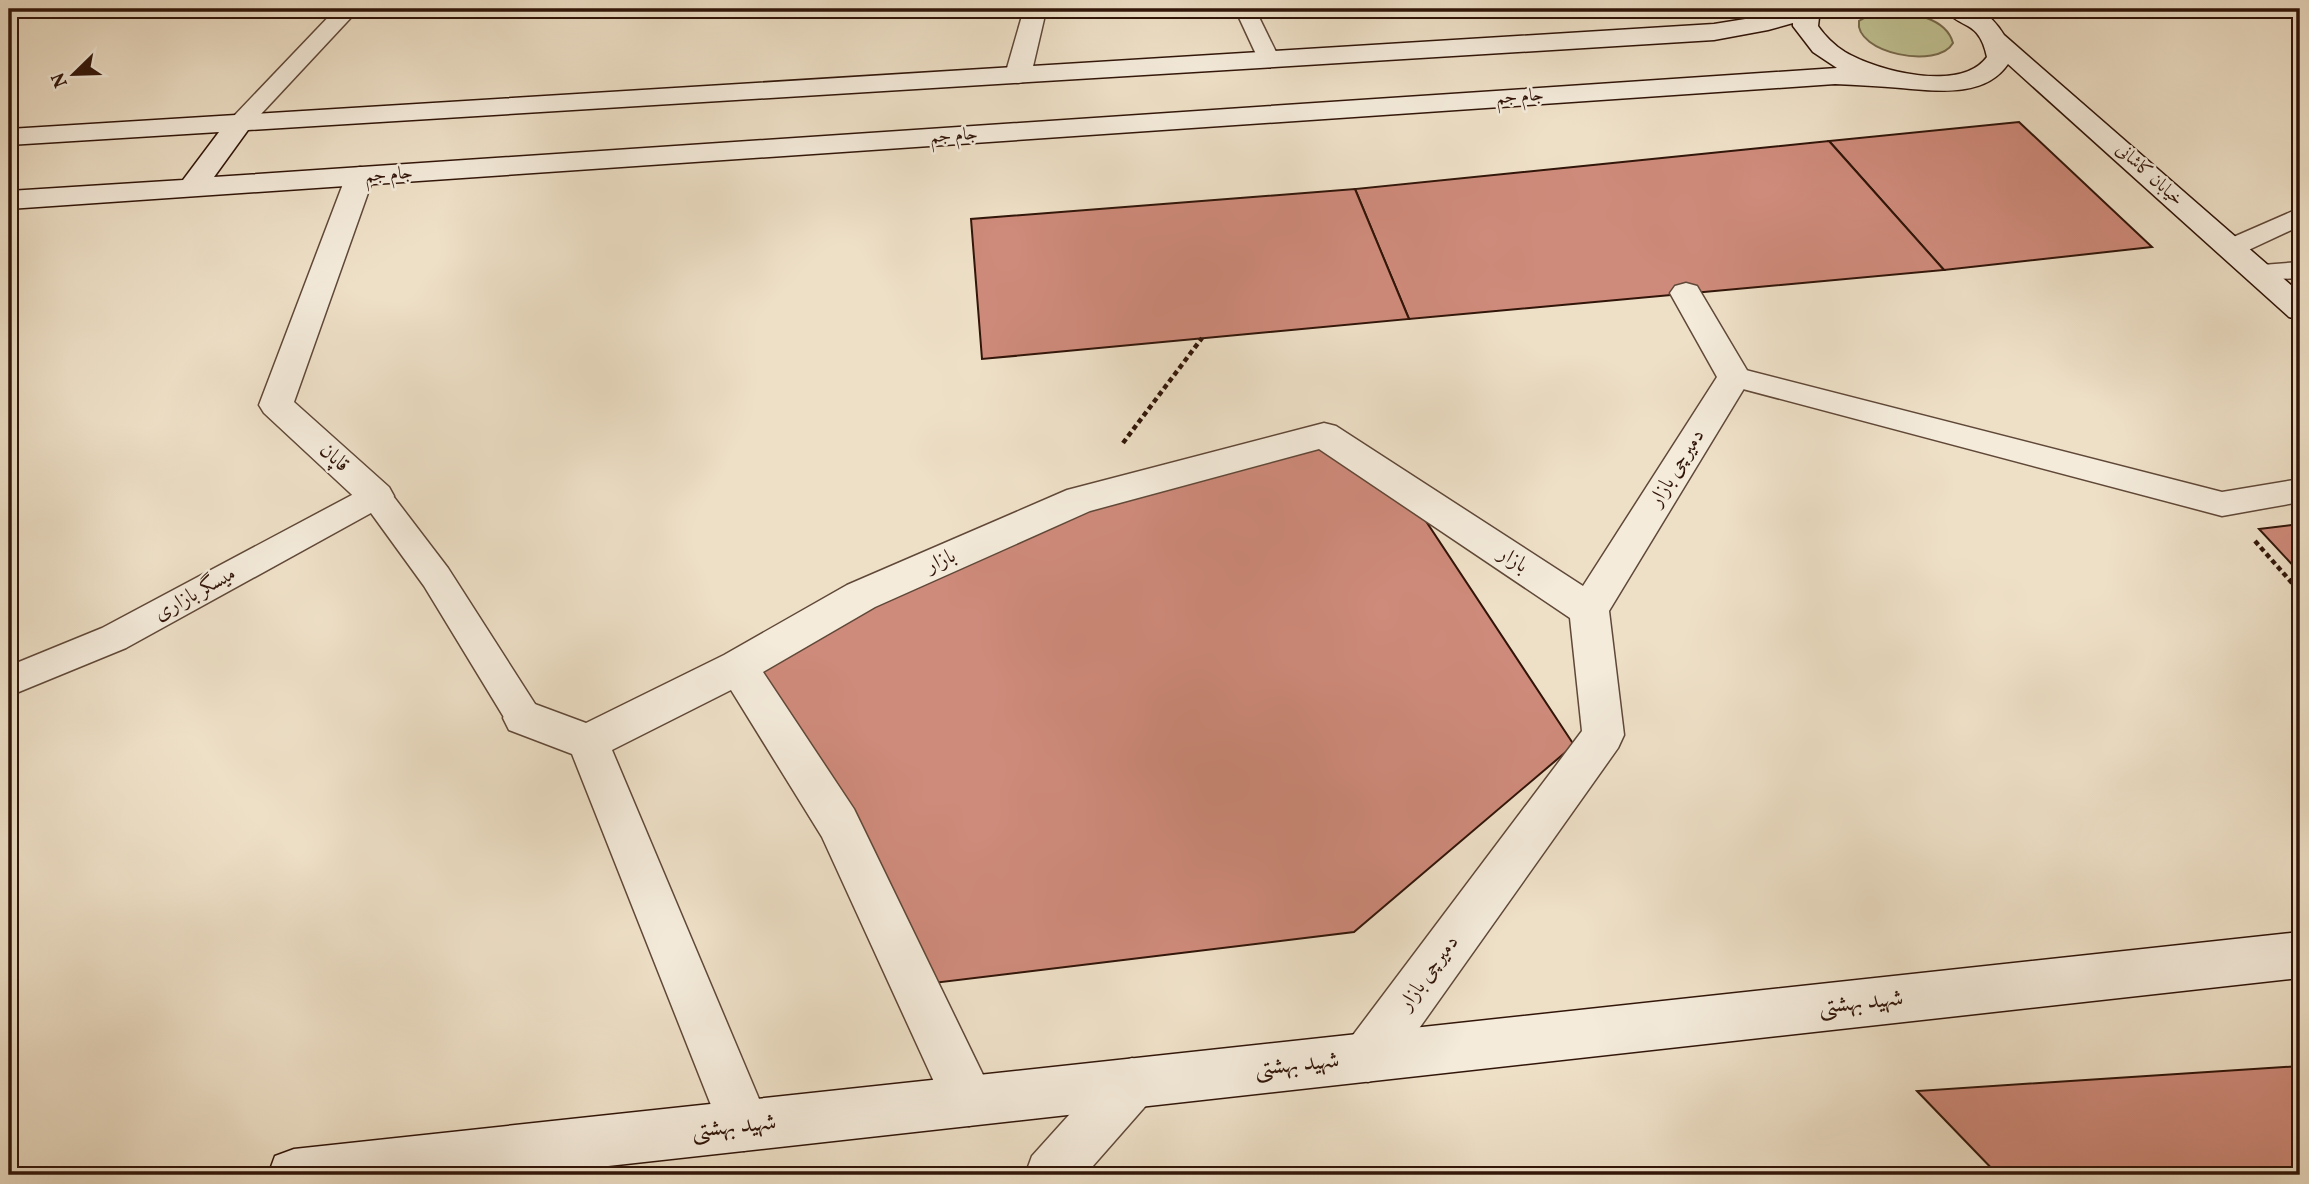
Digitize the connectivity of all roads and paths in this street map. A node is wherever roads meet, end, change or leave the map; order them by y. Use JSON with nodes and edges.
{"nodes":[{"id":1,"x":348,"y":9,"type":"edge"},
{"id":2,"x":1037,"y":9,"type":"edge"},
{"id":3,"x":1245,"y":9,"type":"edge"},
{"id":4,"x":1807,"y":10,"type":"edge"},
{"id":5,"x":1961,"y":10,"type":"edge"},
{"id":6,"x":1998,"y":41,"type":"junction"},
{"id":7,"x":1269,"y":60,"type":"junction"},
{"id":8,"x":1900,"y":80,"type":"junction"},
{"id":9,"x":1021,"y":103,"type":"junction"},
{"id":10,"x":240,"y":123,"type":"junction"},
{"id":11,"x":9,"y":137,"type":"edge"},
{"id":12,"x":360,"y":176,"type":"junction"},
{"id":13,"x":191,"y":188,"type":"junction"},
{"id":14,"x":9,"y":200,"type":"edge"},
{"id":15,"x":2300,"y":216,"type":"edge"},
{"id":16,"x":2231,"y":248,"type":"junction"},
{"id":17,"x":2300,"y":270,"type":"edge"},
{"id":18,"x":2258,"y":272,"type":"junction"},
{"id":19,"x":1686,"y":293,"type":"dead end"},
{"id":20,"x":2300,"y":310,"type":"edge"},
{"id":21,"x":1202,"y":338,"type":"dead end"},
{"id":22,"x":1734,"y":377,"type":"junction"},
{"id":23,"x":2300,"y":491,"type":"edge"},
{"id":24,"x":376,"y":496,"type":"junction"},
{"id":25,"x":1080,"y":500,"type":"junction"},
{"id":26,"x":2222,"y":504,"type":"junction"},
{"id":27,"x":2300,"y":592,"type":"edge"},
{"id":28,"x":1589,"y":610,"type":"junction"},
{"id":29,"x":738,"y":667,"type":"junction"},
{"id":30,"x":9,"y":681,"type":"edge"},
{"id":31,"x":524,"y":718,"type":"joint"},
{"id":32,"x":588,"y":742,"type":"junction"},
{"id":33,"x":2300,"y":955,"type":"edge"},
{"id":34,"x":1368,"y":1057,"type":"junction"},
{"id":35,"x":1132,"y":1083,"type":"junction"},
{"id":36,"x":969,"y":1101,"type":"junction"},
{"id":37,"x":744,"y":1125,"type":"junction"},
{"id":38,"x":294,"y":1175,"type":"edge"},
{"id":39,"x":1051,"y":1175,"type":"edge"}],
"edges":[{"from":1,"to":10,"type":"lane"},
{"from":2,"to":9,"type":"street"},
{"from":3,"to":7,"type":"lane"},
{"from":4,"to":7,"type":"street","name":"جام جم"},
{"from":4,"to":8,"type":"street"},
{"from":5,"to":6,"type":"street","name":"خیابان کاشانی"},
{"from":6,"to":8,"type":"street"},
{"from":6,"to":16,"type":"street","name":"خیابان کاشانی"},
{"from":7,"to":9,"type":"street","name":"جام جم"},
{"from":8,"to":9,"type":"street","name":"جام جم"},
{"from":9,"to":10,"type":"street","name":"جام جم"},
{"from":9,"to":12,"type":"street","name":"جام جم"},
{"from":10,"to":11,"type":"street","name":"جام جم"},
{"from":10,"to":13,"type":"street"},
{"from":12,"to":13,"type":"street","name":"جام جم"},
{"from":12,"to":24,"type":"street","name":"قاپان"},
{"from":13,"to":14,"type":"street","name":"جام جم"},
{"from":15,"to":16,"type":"lane"},
{"from":16,"to":18,"type":"street","name":"خیابان کاشانی"},
{"from":17,"to":18,"type":"lane"},
{"from":18,"to":20,"type":"street","name":"خیابان کاشانی"},
{"from":19,"to":22,"type":"street"},
{"from":21,"to":25,"type":"path"},
{"from":22,"to":26,"type":"lane"},
{"from":22,"to":28,"type":"street","name":"دمیرچی بازار"},
{"from":23,"to":26,"type":"lane"},
{"from":24,"to":30,"type":"lane","name":"میسگر بازاری"},
{"from":24,"to":31,"type":"lane","name":"قاپان"},
{"from":25,"to":28,"type":"street","name":"بازار"},
{"from":25,"to":29,"type":"street","name":"بازار"},
{"from":26,"to":27,"type":"path"},
{"from":28,"to":34,"type":"street","name":"دمیرچی بازار"},
{"from":29,"to":32,"type":"street","name":"بازار"},
{"from":29,"to":36,"type":"street"},
{"from":31,"to":32,"type":"street"},
{"from":32,"to":37,"type":"street"},
{"from":33,"to":34,"type":"street","name":"شهید بهشتی"},
{"from":34,"to":35,"type":"street","name":"شهید بهشتی"},
{"from":35,"to":36,"type":"street","name":"شهید بهشتی"},
{"from":35,"to":39,"type":"street"},
{"from":36,"to":37,"type":"street","name":"شهید بهشتی"},
{"from":37,"to":38,"type":"street","name":"شهید بهشتی"}]}
